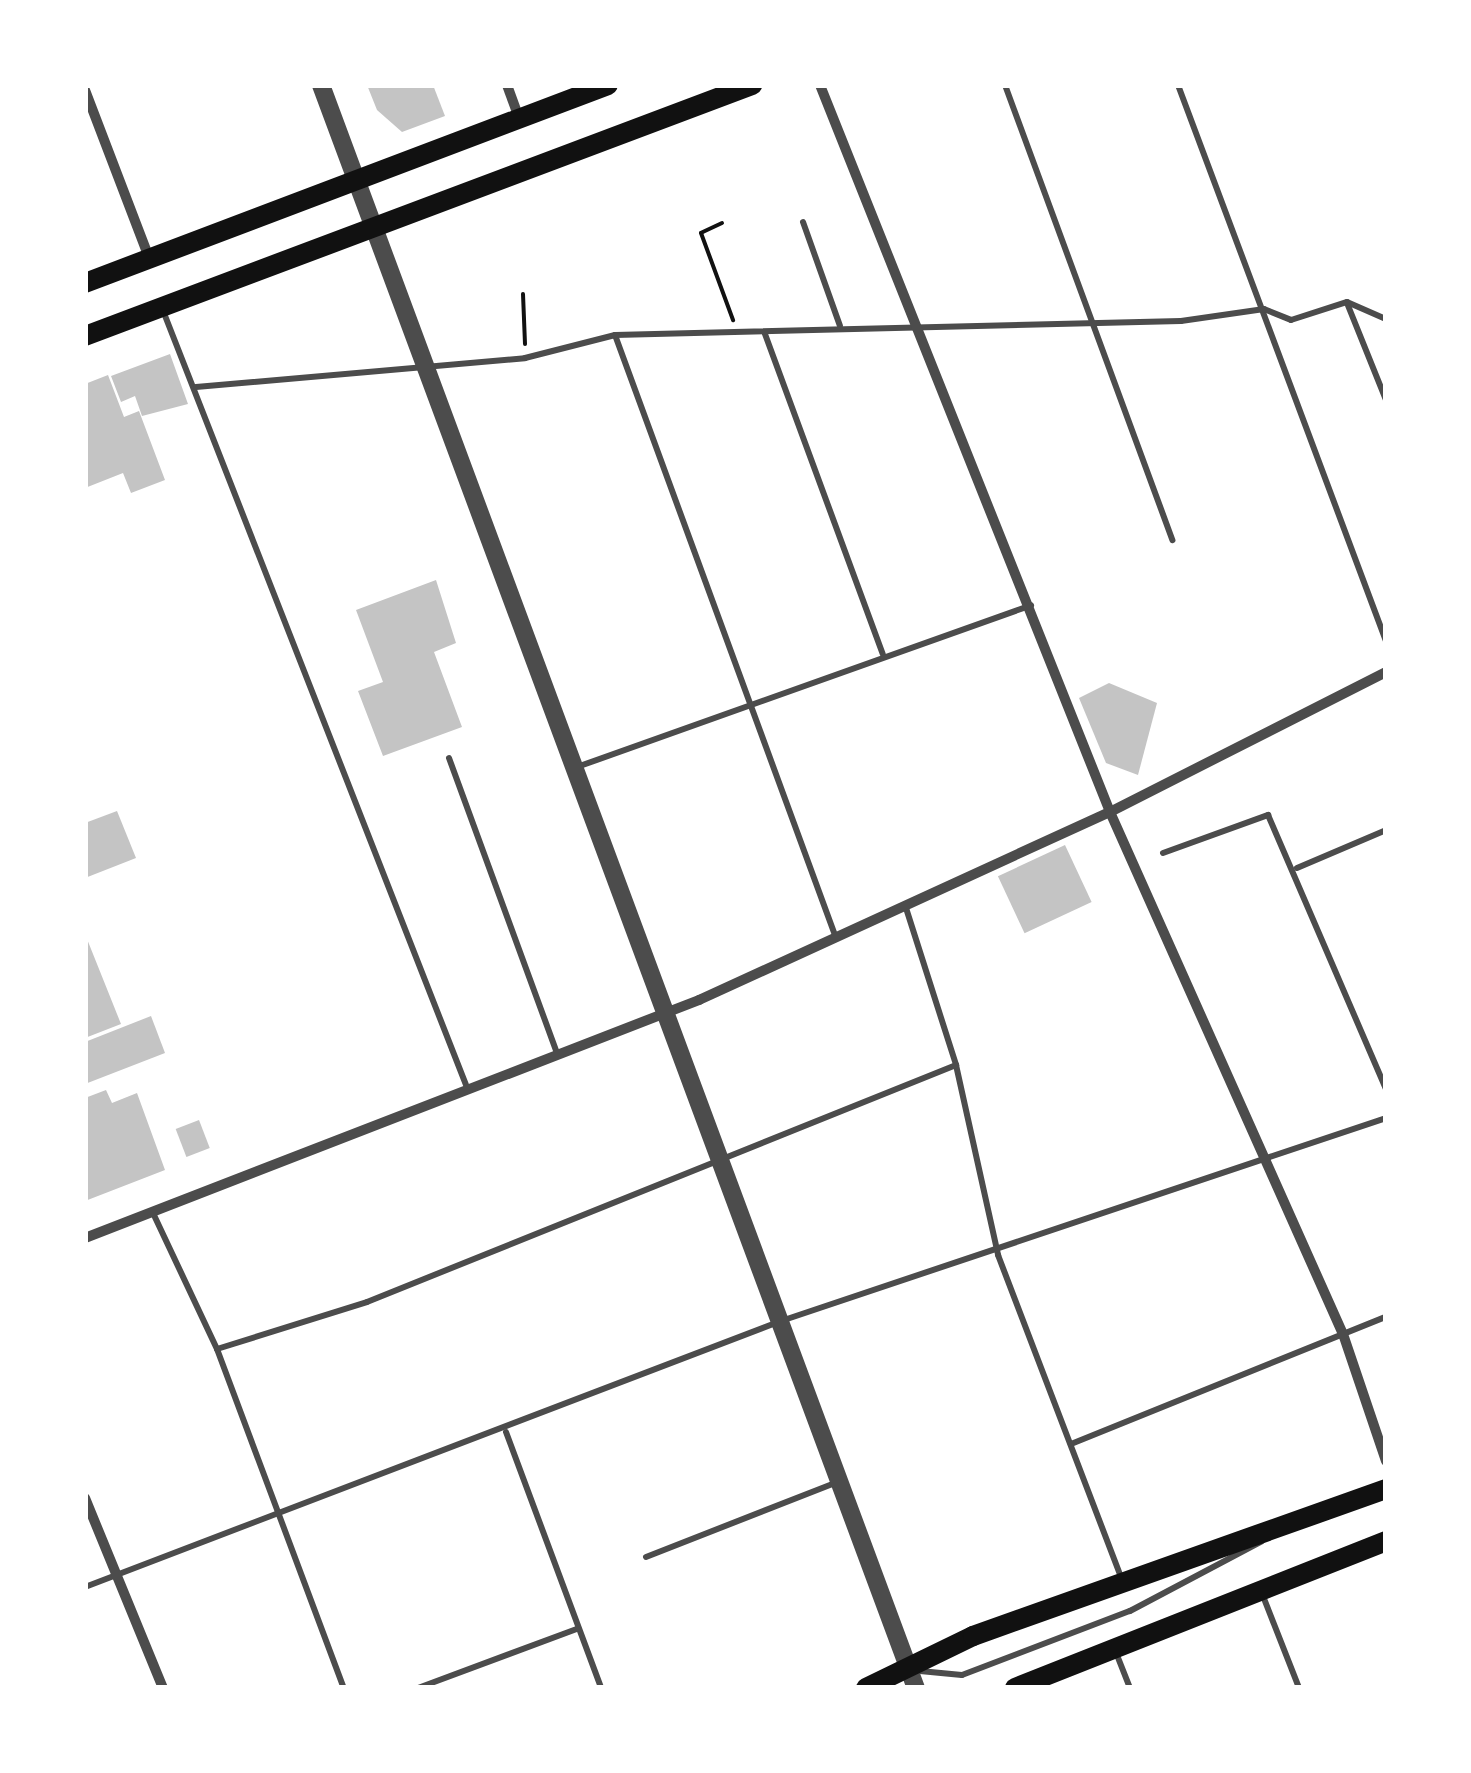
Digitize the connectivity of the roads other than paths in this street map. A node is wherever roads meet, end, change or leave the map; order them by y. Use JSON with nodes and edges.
{"nodes":[{"id":1,"x":321,"y":85,"type":"edge"},
{"id":2,"x":507,"y":85,"type":"edge"},
{"id":3,"x":608,"y":85,"type":"edge"},
{"id":4,"x":752,"y":85,"type":"edge"},
{"id":5,"x":820,"y":85,"type":"edge"},
{"id":6,"x":1005,"y":85,"type":"edge"},
{"id":7,"x":1178,"y":85,"type":"edge"},
{"id":8,"x":85,"y":90,"type":"edge"},
{"id":9,"x":520,"y":118,"type":"junction"},
{"id":10,"x":357,"y":179,"type":"junction"},
{"id":11,"x":803,"y":222,"type":"dead end"},
{"id":12,"x":374,"y":229,"type":"junction"},
{"id":13,"x":149,"y":258,"type":"junction"},
{"id":14,"x":85,"y":283,"type":"edge"},
{"id":15,"x":1347,"y":302,"type":"junction"},
{"id":16,"x":162,"y":307,"type":"junction"},
{"id":17,"x":1264,"y":309,"type":"junction"},
{"id":18,"x":1088,"y":318,"type":"junction"},
{"id":19,"x":1386,"y":319,"type":"edge"},
{"id":20,"x":840,"y":326,"type":"junction"},
{"id":21,"x":922,"y":330,"type":"junction"},
{"id":22,"x":615,"y":334,"type":"junction"},
{"id":23,"x":765,"y":334,"type":"junction"},
{"id":24,"x":85,"y":336,"type":"edge"},
{"id":25,"x":423,"y":366,"type":"junction"},
{"id":26,"x":196,"y":387,"type":"junction"},
{"id":27,"x":1386,"y":400,"type":"edge"},
{"id":28,"x":1172,"y":540,"type":"dead end"},
{"id":29,"x":1032,"y":604,"type":"junction"},
{"id":30,"x":1386,"y":640,"type":"edge"},
{"id":31,"x":883,"y":654,"type":"junction"},
{"id":32,"x":1386,"y":672,"type":"edge"},
{"id":33,"x":755,"y":700,"type":"junction"},
{"id":34,"x":449,"y":758,"type":"dead end"},
{"id":35,"x":573,"y":768,"type":"junction"},
{"id":36,"x":1110,"y":812,"type":"junction"},
{"id":37,"x":1386,"y":830,"type":"edge"},
{"id":38,"x":1163,"y":853,"type":"dead end"},
{"id":39,"x":1297,"y":868,"type":"junction"},
{"id":40,"x":906,"y":908,"type":"junction"},
{"id":41,"x":836,"y":939,"type":"junction"},
{"id":42,"x":666,"y":1013,"type":"junction"},
{"id":43,"x":558,"y":1053,"type":"junction"},
{"id":44,"x":956,"y":1066,"type":"junction"},
{"id":45,"x":466,"y":1085,"type":"junction"},
{"id":46,"x":1386,"y":1089,"type":"edge"},
{"id":47,"x":1386,"y":1118,"type":"edge"},
{"id":48,"x":722,"y":1159,"type":"junction"},
{"id":49,"x":1272,"y":1163,"type":"junction"},
{"id":50,"x":152,"y":1212,"type":"junction"},
{"id":51,"x":85,"y":1238,"type":"edge"},
{"id":52,"x":998,"y":1255,"type":"junction"},
{"id":53,"x":1386,"y":1316,"type":"edge"},
{"id":54,"x":781,"y":1321,"type":"junction"},
{"id":55,"x":1343,"y":1334,"type":"junction"},
{"id":56,"x":217,"y":1348,"type":"junction"},
{"id":57,"x":506,"y":1432,"type":"junction"},
{"id":58,"x":1071,"y":1444,"type":"junction"},
{"id":59,"x":1386,"y":1461,"type":"edge"},
{"id":60,"x":842,"y":1480,"type":"junction"},
{"id":61,"x":1386,"y":1488,"type":"edge"},
{"id":62,"x":85,"y":1498,"type":"edge"},
{"id":63,"x":274,"y":1516,"type":"junction"},
{"id":64,"x":1274,"y":1530,"type":"junction"},
{"id":65,"x":1386,"y":1541,"type":"edge"},
{"id":66,"x":646,"y":1558,"type":"dead end"},
{"id":67,"x":119,"y":1574,"type":"junction"},
{"id":68,"x":1122,"y":1580,"type":"junction"},
{"id":69,"x":85,"y":1586,"type":"edge"},
{"id":70,"x":1261,"y":1590,"type":"junction"},
{"id":71,"x":577,"y":1629,"type":"junction"},
{"id":72,"x":1114,"y":1649,"type":"junction"},
{"id":73,"x":912,"y":1679,"type":"edge"},
{"id":74,"x":163,"y":1688,"type":"edge"},
{"id":75,"x":344,"y":1688,"type":"edge"},
{"id":76,"x":418,"y":1688,"type":"edge"},
{"id":77,"x":601,"y":1688,"type":"edge"},
{"id":78,"x":866,"y":1688,"type":"edge"},
{"id":79,"x":1016,"y":1688,"type":"edge"},
{"id":80,"x":1130,"y":1688,"type":"edge"},
{"id":81,"x":1299,"y":1688,"type":"edge"}],
"edges":[{"from":1,"to":10,"type":"street"},
{"from":2,"to":9,"type":"street"},
{"from":3,"to":9,"type":"main road"},
{"from":4,"to":12,"type":"main road"},
{"from":5,"to":21,"type":"street"},
{"from":6,"to":18,"type":"lane"},
{"from":7,"to":17,"type":"lane"},
{"from":8,"to":13,"type":"street"},
{"from":9,"to":10,"type":"main road"},
{"from":10,"to":12,"type":"street"},
{"from":10,"to":13,"type":"main road"},
{"from":11,"to":20,"type":"lane"},
{"from":12,"to":16,"type":"main road"},
{"from":12,"to":25,"type":"street"},
{"from":13,"to":14,"type":"main road"},
{"from":15,"to":17,"type":"lane"},
{"from":15,"to":19,"type":"lane"},
{"from":15,"to":27,"type":"lane"},
{"from":16,"to":24,"type":"main road"},
{"from":16,"to":26,"type":"lane"},
{"from":17,"to":18,"type":"lane"},
{"from":17,"to":30,"type":"lane"},
{"from":18,"to":21,"type":"lane"},
{"from":18,"to":28,"type":"lane"},
{"from":20,"to":21,"type":"lane"},
{"from":20,"to":23,"type":"lane"},
{"from":21,"to":29,"type":"street"},
{"from":22,"to":23,"type":"lane"},
{"from":22,"to":25,"type":"lane"},
{"from":22,"to":33,"type":"lane"},
{"from":23,"to":31,"type":"lane"},
{"from":25,"to":26,"type":"lane"},
{"from":25,"to":35,"type":"street"},
{"from":26,"to":45,"type":"lane"},
{"from":29,"to":31,"type":"lane"},
{"from":29,"to":36,"type":"street"},
{"from":31,"to":33,"type":"lane"},
{"from":32,"to":36,"type":"street"},
{"from":33,"to":35,"type":"lane"},
{"from":33,"to":41,"type":"lane"},
{"from":34,"to":43,"type":"lane"},
{"from":35,"to":42,"type":"street"},
{"from":36,"to":40,"type":"street"},
{"from":36,"to":49,"type":"street"},
{"from":37,"to":39,"type":"lane"},
{"from":38,"to":39,"type":"lane"},
{"from":39,"to":46,"type":"lane"},
{"from":40,"to":41,"type":"street"},
{"from":40,"to":44,"type":"lane"},
{"from":41,"to":42,"type":"street"},
{"from":42,"to":43,"type":"street"},
{"from":42,"to":48,"type":"street"},
{"from":43,"to":45,"type":"street"},
{"from":44,"to":48,"type":"lane"},
{"from":44,"to":52,"type":"lane"},
{"from":45,"to":50,"type":"street"},
{"from":47,"to":49,"type":"lane"},
{"from":48,"to":54,"type":"street"},
{"from":48,"to":56,"type":"lane"},
{"from":49,"to":52,"type":"lane"},
{"from":49,"to":55,"type":"street"},
{"from":50,"to":51,"type":"street"},
{"from":50,"to":56,"type":"lane"},
{"from":52,"to":54,"type":"lane"},
{"from":52,"to":58,"type":"lane"},
{"from":53,"to":55,"type":"lane"},
{"from":54,"to":57,"type":"lane"},
{"from":54,"to":60,"type":"street"},
{"from":55,"to":58,"type":"lane"},
{"from":55,"to":59,"type":"street"},
{"from":56,"to":63,"type":"lane"},
{"from":57,"to":63,"type":"lane"},
{"from":57,"to":71,"type":"lane"},
{"from":58,"to":68,"type":"lane"},
{"from":60,"to":66,"type":"lane"},
{"from":60,"to":73,"type":"street"},
{"from":61,"to":64,"type":"main road"},
{"from":62,"to":67,"type":"street"},
{"from":63,"to":67,"type":"lane"},
{"from":63,"to":75,"type":"lane"},
{"from":64,"to":68,"type":"main road"},
{"from":64,"to":73,"type":"lane"},
{"from":65,"to":70,"type":"main road"},
{"from":67,"to":69,"type":"lane"},
{"from":67,"to":74,"type":"street"},
{"from":68,"to":73,"type":"main road"},
{"from":70,"to":72,"type":"main road"},
{"from":70,"to":81,"type":"lane"},
{"from":71,"to":76,"type":"lane"},
{"from":71,"to":77,"type":"lane"},
{"from":72,"to":79,"type":"main road"},
{"from":72,"to":80,"type":"lane"},
{"from":73,"to":78,"type":"main road"}]}
